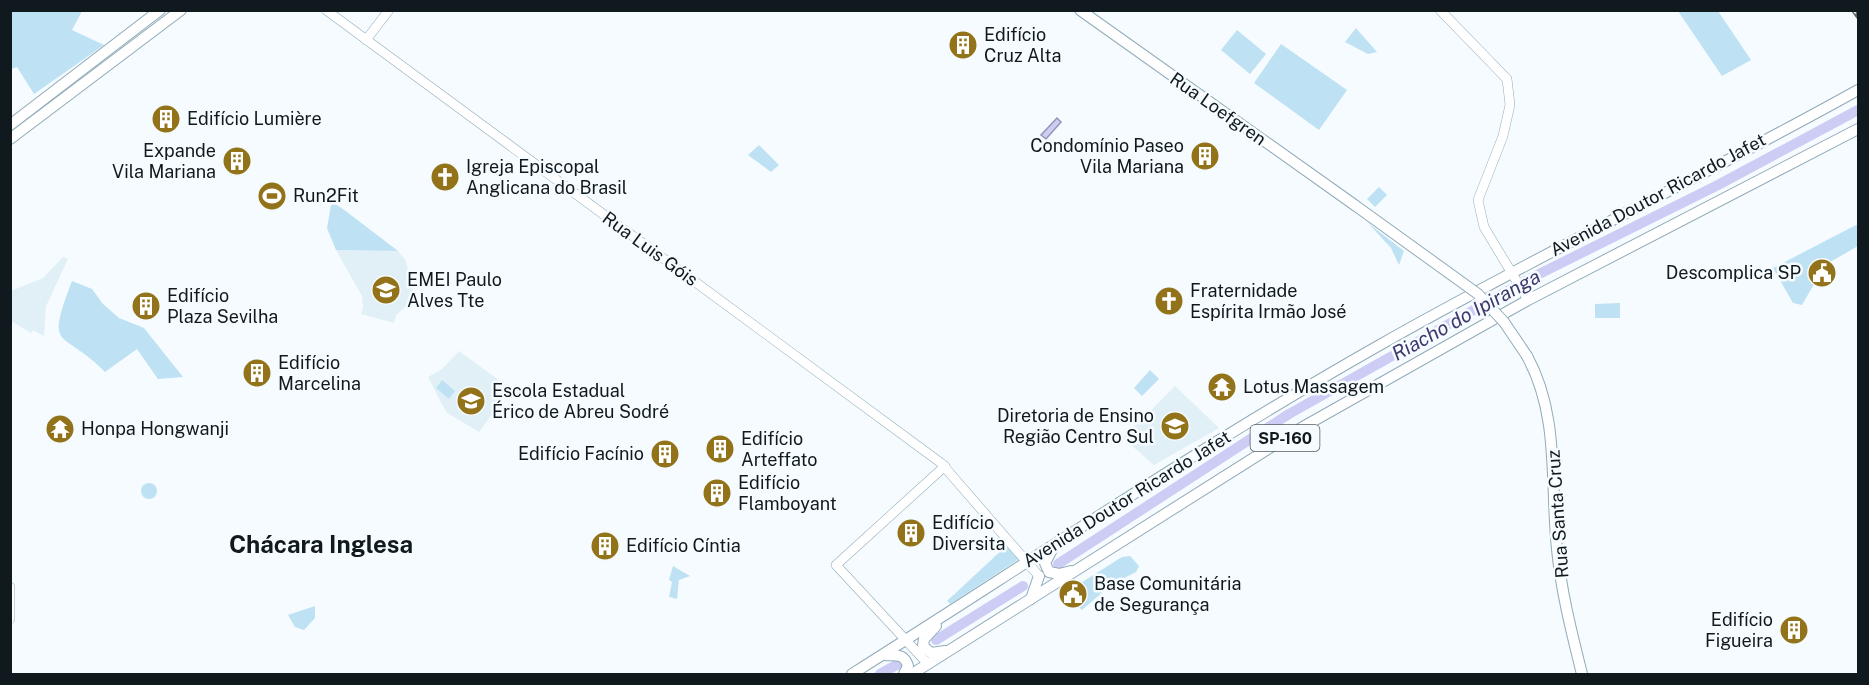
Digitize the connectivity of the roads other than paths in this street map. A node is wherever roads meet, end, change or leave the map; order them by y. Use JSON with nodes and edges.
{"nodes":[{"id":1,"x":160,"y":10,"type":"edge"},
{"id":2,"x":181,"y":10,"type":"edge"},
{"id":3,"x":326,"y":10,"type":"edge"},
{"id":4,"x":389,"y":10,"type":"edge"},
{"id":5,"x":1080,"y":10,"type":"edge"},
{"id":6,"x":1440,"y":10,"type":"edge"},
{"id":7,"x":366,"y":40,"type":"junction"},
{"id":8,"x":1858,"y":90,"type":"edge"},
{"id":9,"x":10,"y":125,"type":"edge"},
{"id":10,"x":1858,"y":129,"type":"edge"},
{"id":11,"x":10,"y":139,"type":"edge"},
{"id":12,"x":1514,"y":275,"type":"junction"},
{"id":13,"x":1526,"y":297,"type":"junction"},
{"id":14,"x":1527,"y":356,"type":"joint"},
{"id":15,"x":945,"y":466,"type":"junction"},
{"id":16,"x":1057,"y":543,"type":"junction"},
{"id":17,"x":1027,"y":562,"type":"junction"},
{"id":18,"x":1082,"y":567,"type":"junction"},
{"id":19,"x":1039,"y":576,"type":"joint"},
{"id":20,"x":10,"y":587,"type":"edge"},
{"id":21,"x":1030,"y":599,"type":"junction"},
{"id":22,"x":10,"y":619,"type":"edge"},
{"id":23,"x":938,"y":620,"type":"junction"},
{"id":24,"x":907,"y":641,"type":"junction"},
{"id":25,"x":948,"y":651,"type":"junction"},
{"id":26,"x":883,"y":655,"type":"junction"},
{"id":27,"x":927,"y":662,"type":"junction"},
{"id":28,"x":852,"y":675,"type":"edge"},
{"id":29,"x":904,"y":675,"type":"edge"},
{"id":30,"x":912,"y":675,"type":"edge"},
{"id":31,"x":1582,"y":675,"type":"edge"}],
"edges":[{"from":1,"to":9,"type":"main road"},
{"from":2,"to":11,"type":"main road"},
{"from":3,"to":7,"type":"street","name":"Rua Luis Góis"},
{"from":4,"to":7,"type":"street"},
{"from":5,"to":14,"type":"main road","name":"Rua Loefgren","bridge":true},
{"from":6,"to":12,"type":"street"},
{"from":7,"to":15,"type":"street","name":"Rua Luis Góis"},
{"from":8,"to":12,"type":"main road","name":"Avenida Doutor Ricardo Jafet","number":"SP-160"},
{"from":10,"to":13,"type":"main road","name":"Avenida Doutor Ricardo Jafet","number":"SP-160"},
{"from":12,"to":13,"type":"street"},
{"from":12,"to":16,"type":"main road","name":"Avenida Doutor Ricardo Jafet","number":"SP-160"},
{"from":13,"to":18,"type":"main road","name":"Avenida Doutor Ricardo Jafet","number":"SP-160"},
{"from":14,"to":31,"type":"main road","name":"Rua Santa Cruz"},
{"from":15,"to":17,"type":"street","name":"Rua Luis Góis"},
{"from":15,"to":24,"type":"street"},
{"from":16,"to":17,"type":"main road","name":"Avenida Doutor Ricardo Jafet","number":"SP-160"},
{"from":16,"to":18,"type":"main road"},
{"from":17,"to":19,"type":"street","name":"Rua Luis Góis"},
{"from":17,"to":23,"type":"main road","name":"Avenida Doutor Ricardo Jafet","number":"SP-160"},
{"from":18,"to":21,"type":"main road","name":"Avenida Doutor Ricardo Jafet","number":"SP-160"},
{"from":19,"to":21,"type":"main road"},
{"from":20,"to":22,"type":"street"},
{"from":21,"to":25,"type":"main road","name":"Avenida Doutor Ricardo Jafet","number":"SP-160"},
{"from":23,"to":24,"type":"main road","name":"Avenida Doutor Ricardo Jafet","number":"SP-160"},
{"from":23,"to":25,"type":"main road"},
{"from":24,"to":26,"type":"main road","number":"SP-160"},
{"from":24,"to":27,"type":"street"},
{"from":25,"to":27,"type":"main road","name":"Avenida Doutor Ricardo Jafet","number":"SP-160"},
{"from":26,"to":28,"type":"main road","number":"SP-160"},
{"from":26,"to":29,"type":"main road"},
{"from":27,"to":30,"type":"main road","number":"SP-160"}]}
